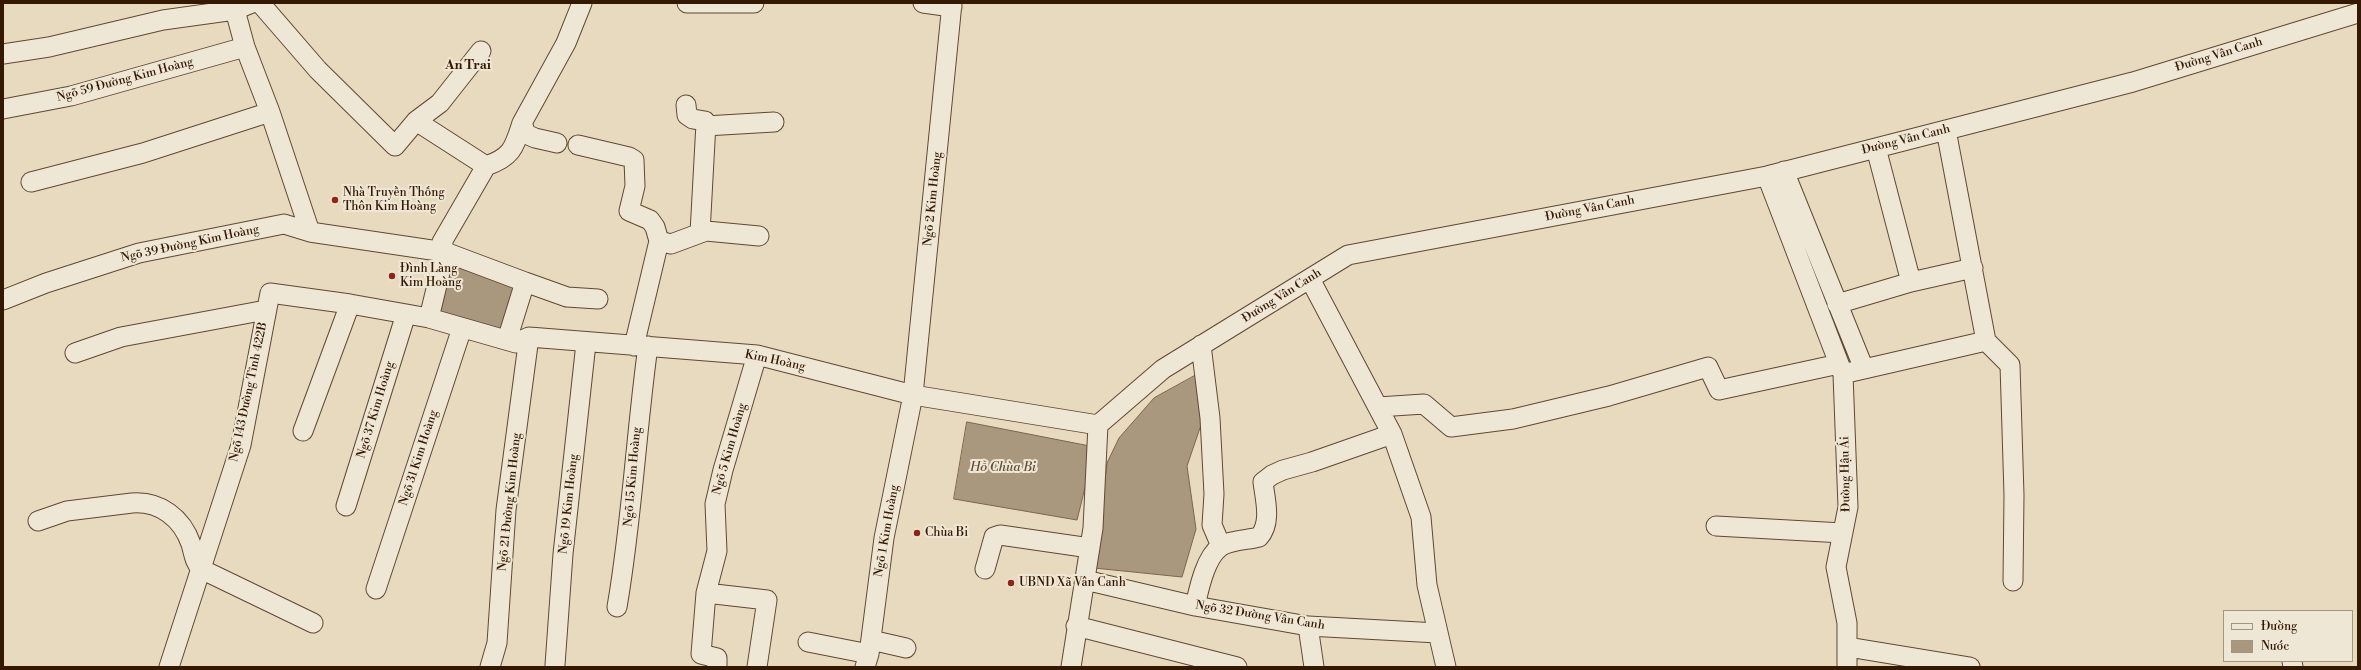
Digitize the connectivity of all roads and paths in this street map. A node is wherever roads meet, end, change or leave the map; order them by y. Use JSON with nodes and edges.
{"nodes":[{"id":1,"x":260,"y":3,"type":"edge"},
{"id":2,"x":582,"y":3,"type":"edge"},
{"id":3,"x":754,"y":3,"type":"edge"},
{"id":4,"x":923,"y":3,"type":"edge"},
{"id":5,"x":687,"y":4,"type":"edge"},
{"id":6,"x":952,"y":5,"type":"edge"},
{"id":7,"x":244,"y":7,"type":"edge"},
{"id":8,"x":2358,"y":13,"type":"edge"},
{"id":9,"x":245,"y":46,"type":"junction"},
{"id":10,"x":481,"y":51,"type":"dead end"},
{"id":11,"x":3,"y":54,"type":"edge"},
{"id":12,"x":686,"y":104,"type":"dead end"},
{"id":13,"x":3,"y":109,"type":"edge"},
{"id":14,"x":270,"y":112,"type":"junction"},
{"id":15,"x":416,"y":121,"type":"junction"},
{"id":16,"x":774,"y":122,"type":"dead end"},
{"id":17,"x":522,"y":123,"type":"junction"},
{"id":18,"x":705,"y":126,"type":"junction"},
{"id":19,"x":1946,"y":130,"type":"junction"},
{"id":20,"x":557,"y":143,"type":"dead end"},
{"id":21,"x":578,"y":145,"type":"dead end"},
{"id":22,"x":1876,"y":148,"type":"junction"},
{"id":23,"x":486,"y":166,"type":"junction"},
{"id":24,"x":1776,"y":173,"type":"junction"},
{"id":25,"x":32,"y":182,"type":"dead end"},
{"id":26,"x":310,"y":232,"type":"junction"},
{"id":27,"x":700,"y":233,"type":"junction"},
{"id":28,"x":759,"y":236,"type":"dead end"},
{"id":29,"x":659,"y":242,"type":"junction"},
{"id":30,"x":445,"y":252,"type":"junction"},
{"id":31,"x":1973,"y":268,"type":"junction"},
{"id":32,"x":1310,"y":279,"type":"junction"},
{"id":33,"x":524,"y":282,"type":"junction"},
{"id":34,"x":1911,"y":282,"type":"junction"},
{"id":35,"x":598,"y":298,"type":"dead end"},
{"id":36,"x":3,"y":300,"type":"edge"},
{"id":37,"x":350,"y":304,"type":"junction"},
{"id":38,"x":1836,"y":304,"type":"junction"},
{"id":39,"x":266,"y":310,"type":"junction"},
{"id":40,"x":406,"y":314,"type":"junction"},
{"id":41,"x":429,"y":318,"type":"junction"},
{"id":42,"x":462,"y":328,"type":"junction"},
{"id":43,"x":529,"y":337,"type":"junction"},
{"id":44,"x":507,"y":340,"type":"junction"},
{"id":45,"x":1986,"y":341,"type":"junction"},
{"id":46,"x":586,"y":343,"type":"junction"},
{"id":47,"x":1201,"y":345,"type":"junction"},
{"id":48,"x":641,"y":346,"type":"junction"},
{"id":49,"x":74,"y":353,"type":"dead end"},
{"id":50,"x":758,"y":354,"type":"junction"},
{"id":51,"x":1841,"y":369,"type":"junction"},
{"id":52,"x":1864,"y":369,"type":"junction"},
{"id":53,"x":913,"y":395,"type":"junction"},
{"id":54,"x":1378,"y":407,"type":"junction"},
{"id":55,"x":1098,"y":425,"type":"junction"},
{"id":56,"x":303,"y":431,"type":"dead end"},
{"id":57,"x":1392,"y":434,"type":"junction"},
{"id":58,"x":346,"y":506,"type":"dead end"},
{"id":59,"x":38,"y":521,"type":"dead end"},
{"id":60,"x":1716,"y":526,"type":"dead end"},
{"id":61,"x":1843,"y":533,"type":"junction"},
{"id":62,"x":1221,"y":546,"type":"junction"},
{"id":63,"x":1090,"y":548,"type":"junction"},
{"id":64,"x":201,"y":569,"type":"junction"},
{"id":65,"x":985,"y":569,"type":"dead end"},
{"id":66,"x":1085,"y":580,"type":"junction"},
{"id":67,"x":2013,"y":581,"type":"dead end"},
{"id":68,"x":376,"y":589,"type":"dead end"},
{"id":69,"x":706,"y":593,"type":"junction"},
{"id":70,"x":1195,"y":606,"type":"junction"},
{"id":71,"x":617,"y":607,"type":"dead end"},
{"id":72,"x":312,"y":623,"type":"dead end"},
{"id":73,"x":1076,"y":626,"type":"junction"},
{"id":74,"x":1308,"y":626,"type":"junction"},
{"id":75,"x":1438,"y":633,"type":"junction"},
{"id":76,"x":808,"y":642,"type":"dead end"},
{"id":77,"x":1848,"y":647,"type":"junction"},
{"id":78,"x":906,"y":648,"type":"dead end"},
{"id":79,"x":869,"y":654,"type":"edge"},
{"id":80,"x":555,"y":665,"type":"dead end"},
{"id":81,"x":169,"y":667,"type":"edge"},
{"id":82,"x":490,"y":667,"type":"edge"},
{"id":83,"x":717,"y":667,"type":"edge"},
{"id":84,"x":757,"y":667,"type":"edge"},
{"id":85,"x":1071,"y":667,"type":"edge"},
{"id":86,"x":1237,"y":667,"type":"edge"},
{"id":87,"x":1314,"y":667,"type":"edge"},
{"id":88,"x":1446,"y":667,"type":"edge"},
{"id":89,"x":1847,"y":667,"type":"edge"},
{"id":90,"x":1970,"y":667,"type":"edge"}],
"edges":[{"from":1,"to":15,"type":"street"},
{"from":2,"to":17,"type":"street"},
{"from":3,"to":5,"type":"street"},
{"from":4,"to":6,"type":"street"},
{"from":6,"to":53,"type":"street","name":"Ngõ 2 Kim Hoàng"},
{"from":7,"to":9,"type":"street"},
{"from":7,"to":11,"type":"street"},
{"from":8,"to":19,"type":"street","name":"Đường Vân Canh"},
{"from":9,"to":13,"type":"street","name":"Ngõ 59 Đường Kim Hoàng"},
{"from":9,"to":14,"type":"street"},
{"from":10,"to":15,"type":"street"},
{"from":12,"to":18,"type":"street"},
{"from":14,"to":25,"type":"street"},
{"from":14,"to":26,"type":"street"},
{"from":15,"to":23,"type":"street"},
{"from":16,"to":18,"type":"street"},
{"from":17,"to":20,"type":"street"},
{"from":17,"to":23,"type":"street"},
{"from":18,"to":27,"type":"street"},
{"from":19,"to":22,"type":"street","name":"Đường Vân Canh"},
{"from":19,"to":31,"type":"street"},
{"from":21,"to":29,"type":"street"},
{"from":22,"to":24,"type":"street","name":"Đường Vân Canh"},
{"from":22,"to":34,"type":"street"},
{"from":23,"to":30,"type":"street"},
{"from":24,"to":32,"type":"street","name":"Đường Vân Canh"},
{"from":24,"to":38,"type":"street"},
{"from":24,"to":51,"type":"street","name":"Đường Hậu Ái"},
{"from":26,"to":30,"type":"street","name":"Ngõ 39 Đường Kim Hoàng"},
{"from":26,"to":36,"type":"street","name":"Ngõ 39 Đường Kim Hoàng"},
{"from":27,"to":28,"type":"street"},
{"from":27,"to":29,"type":"street"},
{"from":29,"to":48,"type":"street","name":"Ngõ 15 Kim Hoàng"},
{"from":30,"to":33,"type":"street","name":"Ngõ 39 Đường Kim Hoàng"},
{"from":30,"to":41,"type":"street"},
{"from":31,"to":34,"type":"street"},
{"from":31,"to":45,"type":"street"},
{"from":32,"to":47,"type":"street","name":"Đường Vân Canh"},
{"from":32,"to":54,"type":"street"},
{"from":33,"to":35,"type":"street","name":"Ngõ 39 Đường Kim Hoàng"},
{"from":33,"to":44,"type":"street"},
{"from":34,"to":38,"type":"street"},
{"from":37,"to":39,"type":"street","name":"Ngõ 143 Đường Tỉnh 422B"},
{"from":37,"to":40,"type":"street","name":"Ngõ 143 Đường Tỉnh 422B"},
{"from":37,"to":56,"type":"street"},
{"from":38,"to":52,"type":"street"},
{"from":39,"to":49,"type":"street"},
{"from":39,"to":64,"type":"street","name":"Ngõ 143 Đường Tỉnh 422B"},
{"from":40,"to":41,"type":"street","name":"Ngõ 143 Đường Tỉnh 422B"},
{"from":40,"to":58,"type":"street","name":"Ngõ 37 Kim Hoàng"},
{"from":41,"to":42,"type":"street","name":"Kim Hoàng"},
{"from":42,"to":44,"type":"street","name":"Kim Hoàng"},
{"from":42,"to":68,"type":"street","name":"Ngõ 31 Kim Hoàng"},
{"from":43,"to":44,"type":"street","name":"Kim Hoàng"},
{"from":43,"to":46,"type":"street","name":"Kim Hoàng"},
{"from":43,"to":82,"type":"street","name":"Ngõ 21 Đường Kim Hoàng"},
{"from":45,"to":52,"type":"street"},
{"from":45,"to":67,"type":"street"},
{"from":46,"to":48,"type":"street","name":"Kim Hoàng"},
{"from":46,"to":80,"type":"street","name":"Ngõ 19 Kim Hoàng"},
{"from":47,"to":55,"type":"street","name":"Đường Vân Canh"},
{"from":47,"to":62,"type":"street"},
{"from":48,"to":50,"type":"street","name":"Kim Hoàng"},
{"from":48,"to":71,"type":"street","name":"Ngõ 15 Kim Hoàng"},
{"from":50,"to":53,"type":"street","name":"Kim Hoàng"},
{"from":50,"to":69,"type":"street","name":"Ngõ 5 Kim Hoàng"},
{"from":51,"to":52,"type":"street"},
{"from":51,"to":54,"type":"street"},
{"from":51,"to":61,"type":"street","name":"Đường Hậu Ái"},
{"from":53,"to":55,"type":"street","name":"Kim Hoàng"},
{"from":53,"to":79,"type":"street","name":"Ngõ 1 Kim Hoàng"},
{"from":54,"to":57,"type":"street"},
{"from":55,"to":63,"type":"street"},
{"from":57,"to":62,"type":"street"},
{"from":57,"to":75,"type":"street"},
{"from":59,"to":64,"type":"street"},
{"from":60,"to":61,"type":"street"},
{"from":61,"to":77,"type":"street","name":"Đường Hậu Ái"},
{"from":62,"to":70,"type":"street"},
{"from":63,"to":65,"type":"street"},
{"from":63,"to":66,"type":"street"},
{"from":64,"to":72,"type":"street"},
{"from":64,"to":81,"type":"street","name":"Ngõ 143 Đường Tỉnh 422B"},
{"from":66,"to":70,"type":"street","name":"Ngõ 32 Đường Vân Canh"},
{"from":66,"to":73,"type":"street"},
{"from":69,"to":83,"type":"street","name":"Ngõ 5 Kim Hoàng"},
{"from":69,"to":84,"type":"street"},
{"from":70,"to":74,"type":"street","name":"Ngõ 32 Đường Vân Canh"},
{"from":73,"to":85,"type":"street"},
{"from":73,"to":86,"type":"street"},
{"from":74,"to":75,"type":"street","name":"Ngõ 32 Đường Vân Canh"},
{"from":74,"to":87,"type":"street"},
{"from":75,"to":88,"type":"street"},
{"from":76,"to":79,"type":"street"},
{"from":77,"to":89,"type":"street","name":"Đường Hậu Ái"},
{"from":77,"to":90,"type":"street"},
{"from":78,"to":79,"type":"street"}]}
